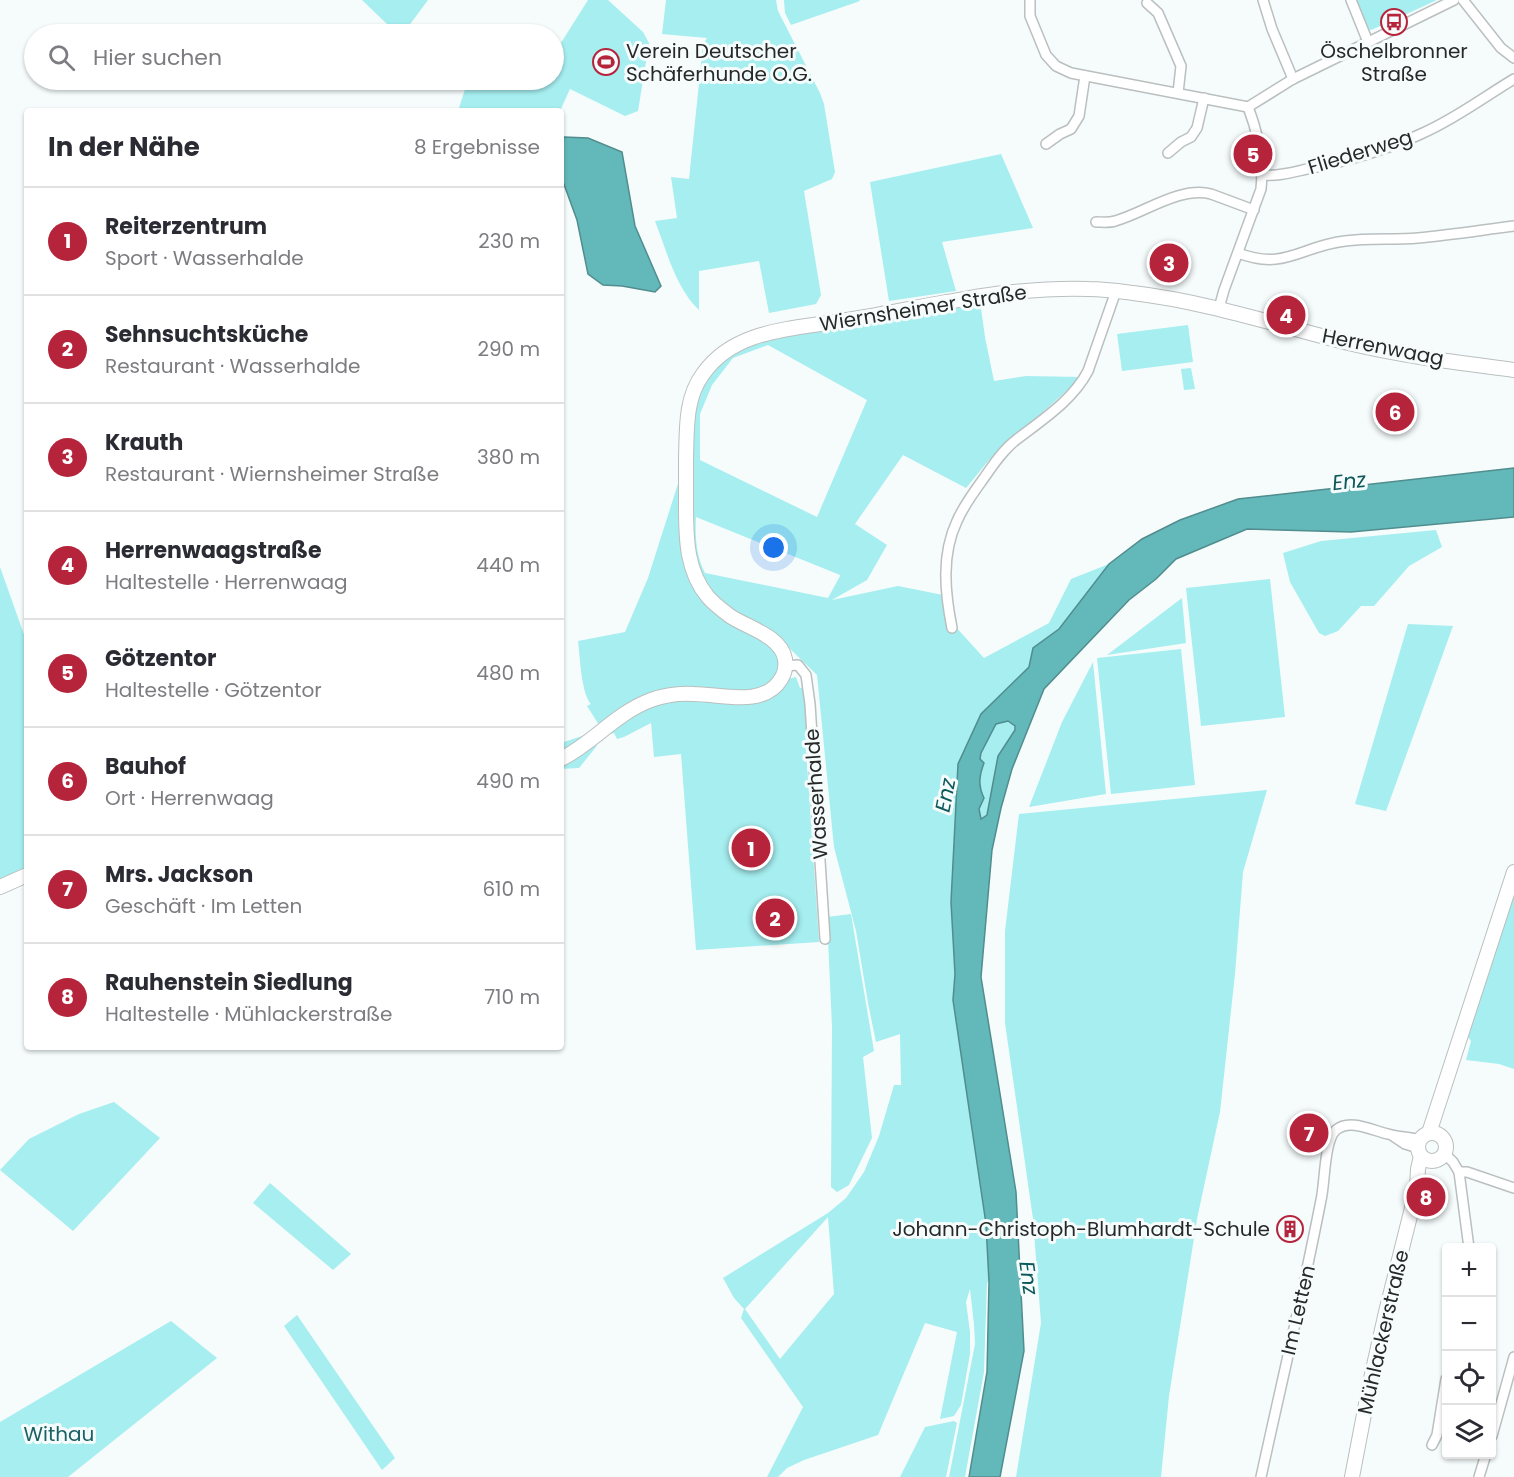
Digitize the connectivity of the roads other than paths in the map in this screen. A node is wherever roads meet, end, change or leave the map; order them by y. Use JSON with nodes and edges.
{"nodes":[{"id":1,"x":1030,"y":0,"type":"edge"},
{"id":2,"x":1263,"y":0,"type":"edge"},
{"id":3,"x":1351,"y":0,"type":"edge"},
{"id":4,"x":1454,"y":0,"type":"edge"},
{"id":5,"x":1463,"y":0,"type":"edge"},
{"id":6,"x":1147,"y":3,"type":"dead end"},
{"id":7,"x":1368,"y":42,"type":"junction"},
{"id":8,"x":1514,"y":58,"type":"edge"},
{"id":9,"x":1085,"y":76,"type":"junction"},
{"id":10,"x":1514,"y":78,"type":"edge"},
{"id":11,"x":1293,"y":79,"type":"junction"},
{"id":12,"x":1178,"y":93,"type":"junction"},
{"id":13,"x":1204,"y":98,"type":"junction"},
{"id":14,"x":1248,"y":107,"type":"junction"},
{"id":15,"x":1046,"y":144,"type":"dead end"},
{"id":16,"x":1168,"y":153,"type":"dead end"},
{"id":17,"x":1263,"y":175,"type":"junction"},
{"id":18,"x":1254,"y":210,"type":"junction"},
{"id":19,"x":1096,"y":222,"type":"dead end"},
{"id":20,"x":1514,"y":226,"type":"edge"},
{"id":21,"x":1238,"y":253,"type":"junction"},
{"id":22,"x":1116,"y":291,"type":"junction"},
{"id":23,"x":1220,"y":308,"type":"junction"},
{"id":24,"x":1514,"y":370,"type":"edge"},
{"id":25,"x":952,"y":628,"type":"dead end"},
{"id":26,"x":785,"y":666,"type":"junction"},
{"id":27,"x":564,"y":757,"type":"edge"},
{"id":28,"x":1514,"y":872,"type":"edge"},
{"id":29,"x":24,"y":876,"type":"edge"},
{"id":30,"x":0,"y":887,"type":"edge"},
{"id":31,"x":825,"y":939,"type":"dead end"},
{"id":32,"x":1427,"y":1146,"type":"junction"},
{"id":33,"x":1445,"y":1154,"type":"joint"},
{"id":34,"x":1459,"y":1172,"type":"junction"},
{"id":35,"x":1514,"y":1188,"type":"edge"},
{"id":36,"x":1468,"y":1243,"type":"edge"},
{"id":37,"x":1514,"y":1357,"type":"edge"},
{"id":38,"x":1509,"y":1390,"type":"edge"},
{"id":39,"x":1442,"y":1404,"type":"edge"},
{"id":40,"x":1496,"y":1423,"type":"edge"},
{"id":41,"x":1432,"y":1445,"type":"dead end"},
{"id":42,"x":1485,"y":1459,"type":"edge"},
{"id":43,"x":1261,"y":1477,"type":"edge"},
{"id":44,"x":1352,"y":1477,"type":"edge"},
{"id":45,"x":1479,"y":1477,"type":"edge"}],
"edges":[{"from":1,"to":9,"type":"street"},
{"from":2,"to":11,"type":"street"},
{"from":3,"to":7,"type":"street"},
{"from":4,"to":7,"type":"street"},
{"from":5,"to":8,"type":"street"},
{"from":6,"to":12,"type":"street"},
{"from":7,"to":11,"type":"street"},
{"from":9,"to":12,"type":"street"},
{"from":9,"to":15,"type":"street"},
{"from":10,"to":17,"type":"street","name":"Fliederweg"},
{"from":11,"to":14,"type":"street"},
{"from":12,"to":13,"type":"street"},
{"from":13,"to":14,"type":"street"},
{"from":13,"to":16,"type":"street"},
{"from":14,"to":17,"type":"street"},
{"from":17,"to":18,"type":"street"},
{"from":18,"to":19,"type":"street"},
{"from":18,"to":21,"type":"street"},
{"from":20,"to":21,"type":"street"},
{"from":21,"to":23,"type":"street"},
{"from":22,"to":23,"type":"main road","name":"Wiernsheimer Straße"},
{"from":22,"to":25,"type":"street"},
{"from":22,"to":26,"type":"main road","name":"Wiernsheimer Straße"},
{"from":23,"to":24,"type":"main road","name":"Herrenwaag"},
{"from":26,"to":27,"type":"main road"},
{"from":26,"to":31,"type":"street","name":"Wasserhalde"},
{"from":28,"to":32,"type":"main road"},
{"from":29,"to":30,"type":"main road"},
{"from":32,"to":33,"type":"main road"},
{"from":32,"to":43,"type":"street","name":"Im Letten"},
{"from":32,"to":44,"type":"main road","name":"Mühlackerstraße"},
{"from":33,"to":34,"type":"street"},
{"from":34,"to":35,"type":"street"},
{"from":34,"to":36,"type":"street"},
{"from":37,"to":38,"type":"street"},
{"from":38,"to":40,"type":"street"},
{"from":39,"to":41,"type":"street"},
{"from":42,"to":45,"type":"street"}]}
